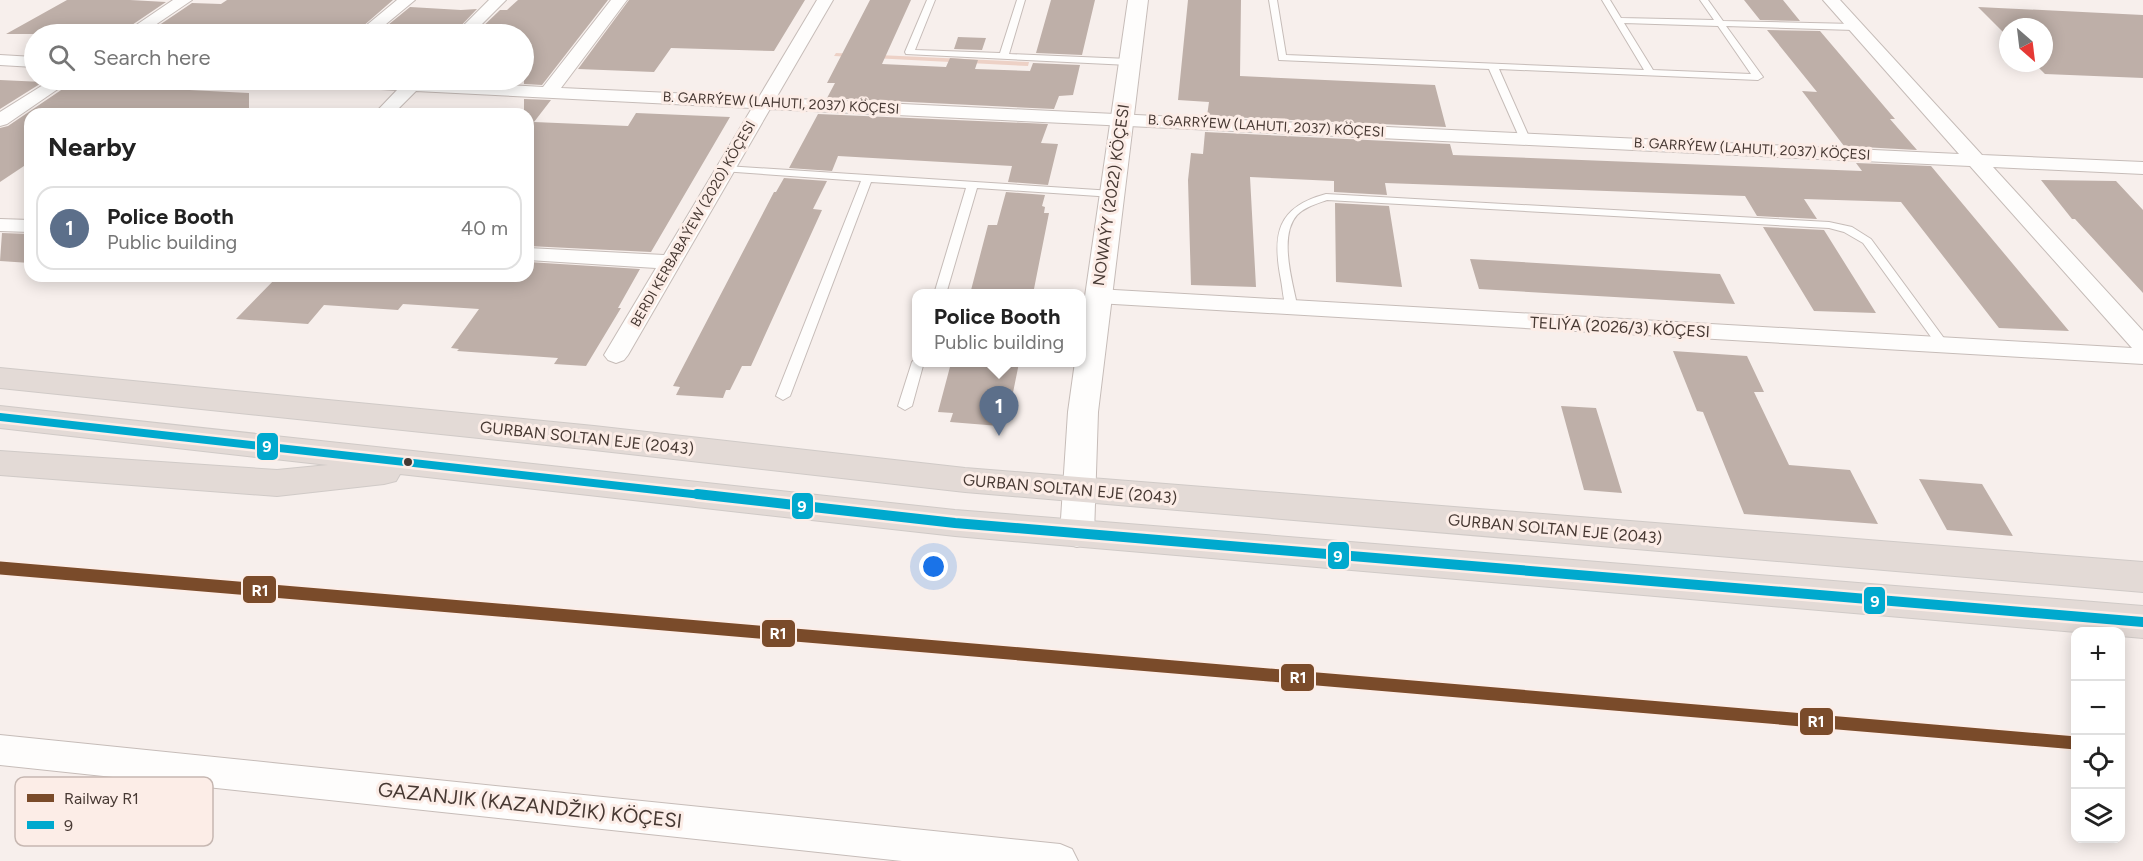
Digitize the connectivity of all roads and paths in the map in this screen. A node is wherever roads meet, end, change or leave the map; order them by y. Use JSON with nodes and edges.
{"nodes":[{"id":1,"x":184,"y":0,"type":"edge"},
{"id":2,"x":407,"y":0,"type":"edge"},
{"id":3,"x":498,"y":0,"type":"edge"},
{"id":4,"x":619,"y":0,"type":"edge"},
{"id":5,"x":825,"y":0,"type":"edge"},
{"id":6,"x":931,"y":0,"type":"edge"},
{"id":7,"x":1021,"y":0,"type":"edge"},
{"id":8,"x":1138,"y":0,"type":"edge"},
{"id":9,"x":1273,"y":0,"type":"edge"},
{"id":10,"x":1606,"y":0,"type":"edge"},
{"id":11,"x":1704,"y":0,"type":"edge"},
{"id":12,"x":1831,"y":0,"type":"edge"},
{"id":13,"x":1618,"y":20,"type":"junction"},
{"id":14,"x":1722,"y":23,"type":"junction"},
{"id":15,"x":147,"y":24,"type":"edge"},
{"id":16,"x":377,"y":24,"type":"edge"},
{"id":17,"x":473,"y":24,"type":"edge"},
{"id":18,"x":1854,"y":27,"type":"junction"},
{"id":19,"x":1004,"y":56,"type":"junction"},
{"id":20,"x":0,"y":60,"type":"edge"},
{"id":21,"x":24,"y":61,"type":"edge"},
{"id":22,"x":1130,"y":62,"type":"junction"},
{"id":23,"x":1493,"y":67,"type":"junction"},
{"id":24,"x":1650,"y":72,"type":"junction"},
{"id":25,"x":46,"y":90,"type":"edge"},
{"id":26,"x":407,"y":90,"type":"edge"},
{"id":27,"x":512,"y":90,"type":"edge"},
{"id":28,"x":548,"y":93,"type":"junction"},
{"id":29,"x":765,"y":102,"type":"junction"},
{"id":30,"x":389,"y":108,"type":"edge"},
{"id":31,"x":1122,"y":118,"type":"junction"},
{"id":32,"x":0,"y":120,"type":"edge"},
{"id":33,"x":1525,"y":139,"type":"junction"},
{"id":34,"x":1975,"y":160,"type":"junction"},
{"id":35,"x":2143,"y":168,"type":"edge"},
{"id":36,"x":726,"y":169,"type":"junction"},
{"id":37,"x":867,"y":179,"type":"junction"},
{"id":38,"x":972,"y":186,"type":"junction"},
{"id":39,"x":1113,"y":194,"type":"junction"},
{"id":40,"x":0,"y":225,"type":"edge"},
{"id":41,"x":24,"y":226,"type":"edge"},
{"id":42,"x":534,"y":254,"type":"edge"},
{"id":43,"x":671,"y":262,"type":"junction"},
{"id":44,"x":941,"y":289,"type":"edge"},
{"id":45,"x":1097,"y":296,"type":"junction"},
{"id":46,"x":1292,"y":309,"type":"junction"},
{"id":47,"x":1944,"y":345,"type":"junction"},
{"id":48,"x":2143,"y":345,"type":"edge"},
{"id":49,"x":616,"y":356,"type":"dead end"},
{"id":50,"x":2143,"y":356,"type":"edge"},
{"id":51,"x":917,"y":367,"type":"edge"},
{"id":52,"x":0,"y":378,"type":"edge"},
{"id":53,"x":783,"y":396,"type":"dead end"},
{"id":54,"x":905,"y":406,"type":"dead end"},
{"id":55,"x":0,"y":417,"type":"edge"},
{"id":56,"x":0,"y":463,"type":"edge"},
{"id":57,"x":453,"y":466,"type":"junction"},
{"id":58,"x":1080,"y":491,"type":"junction"},
{"id":59,"x":1077,"y":534,"type":"junction"},
{"id":60,"x":2143,"y":577,"type":"edge"},
{"id":61,"x":2143,"y":622,"type":"edge"},
{"id":62,"x":0,"y":750,"type":"edge"},
{"id":63,"x":1060,"y":861,"type":"edge"}],
"edges":[{"from":1,"to":15,"type":"street"},
{"from":2,"to":16,"type":"street"},
{"from":3,"to":17,"type":"street"},
{"from":4,"to":28,"type":"street"},
{"from":5,"to":29,"type":"street","name":"BERDI KERBABAÝEW (2020) KÖÇESI"},
{"from":6,"to":19,"type":"lane"},
{"from":7,"to":19,"type":"lane"},
{"from":8,"to":22,"type":"street","name":"NOWAÝY (2022) KÖÇESI"},
{"from":9,"to":23,"type":"lane"},
{"from":10,"to":13,"type":"lane"},
{"from":11,"to":14,"type":"lane"},
{"from":12,"to":18,"type":"street"},
{"from":13,"to":14,"type":"lane"},
{"from":13,"to":24,"type":"lane"},
{"from":14,"to":18,"type":"lane"},
{"from":14,"to":24,"type":"lane"},
{"from":18,"to":34,"type":"street"},
{"from":19,"to":22,"type":"lane"},
{"from":20,"to":21,"type":"street"},
{"from":22,"to":31,"type":"street","name":"NOWAÝY (2022) KÖÇESI"},
{"from":23,"to":24,"type":"lane"},
{"from":23,"to":33,"type":"lane"},
{"from":25,"to":32,"type":"street"},
{"from":26,"to":30,"type":"street"},
{"from":27,"to":28,"type":"street","name":"B. GARRÝEW (LAHUTI, 2037) KÖÇESI"},
{"from":28,"to":29,"type":"street","name":"B. GARRÝEW (LAHUTI, 2037) KÖÇESI"},
{"from":29,"to":31,"type":"street","name":"B. GARRÝEW (LAHUTI, 2037) KÖÇESI"},
{"from":29,"to":36,"type":"street","name":"BERDI KERBABAÝEW (2020) KÖÇESI"},
{"from":31,"to":33,"type":"street","name":"B. GARRÝEW (LAHUTI, 2037) KÖÇESI"},
{"from":31,"to":39,"type":"street","name":"NOWAÝY (2022) KÖÇESI"},
{"from":33,"to":34,"type":"street","name":"B. GARRÝEW (LAHUTI, 2037) KÖÇESI"},
{"from":34,"to":35,"type":"street","name":"B. GARRÝEW (LAHUTI, 2037) KÖÇESI"},
{"from":34,"to":48,"type":"street"},
{"from":36,"to":37,"type":"lane"},
{"from":36,"to":43,"type":"street","name":"BERDI KERBABAÝEW (2020) KÖÇESI"},
{"from":37,"to":38,"type":"lane"},
{"from":37,"to":53,"type":"lane"},
{"from":38,"to":39,"type":"lane"},
{"from":38,"to":44,"type":"lane"},
{"from":39,"to":45,"type":"street","name":"NOWAÝY (2022) KÖÇESI"},
{"from":40,"to":41,"type":"street"},
{"from":42,"to":43,"type":"street"},
{"from":43,"to":49,"type":"street","name":"BERDI KERBABAÝEW (2020) KÖÇESI"},
{"from":45,"to":46,"type":"street","name":"TELIÝA (2026/3) KÖÇESI"},
{"from":45,"to":58,"type":"street","name":"NOWAÝY (2022) KÖÇESI"},
{"from":46,"to":47,"type":"street","name":"TELIÝA (2026/3) KÖÇESI"},
{"from":46,"to":47,"type":"lane"},
{"from":47,"to":50,"type":"street","name":"TELIÝA (2026/3) KÖÇESI"},
{"from":51,"to":54,"type":"lane"},
{"from":52,"to":58,"type":"highway","name":"GURBAN SOLTAN EJE (2043)"},
{"from":55,"to":57,"type":"highway"},
{"from":56,"to":57,"type":"highway"},
{"from":57,"to":59,"type":"highway"},
{"from":58,"to":59,"type":"street","name":"NOWAÝY (2022) KÖÇESI"},
{"from":58,"to":60,"type":"highway","name":"GURBAN SOLTAN EJE (2043)"},
{"from":59,"to":61,"type":"highway"},
{"from":62,"to":63,"type":"street","name":"GAZANJIK (KAZANDŽIK) KÖÇESI"}]}
